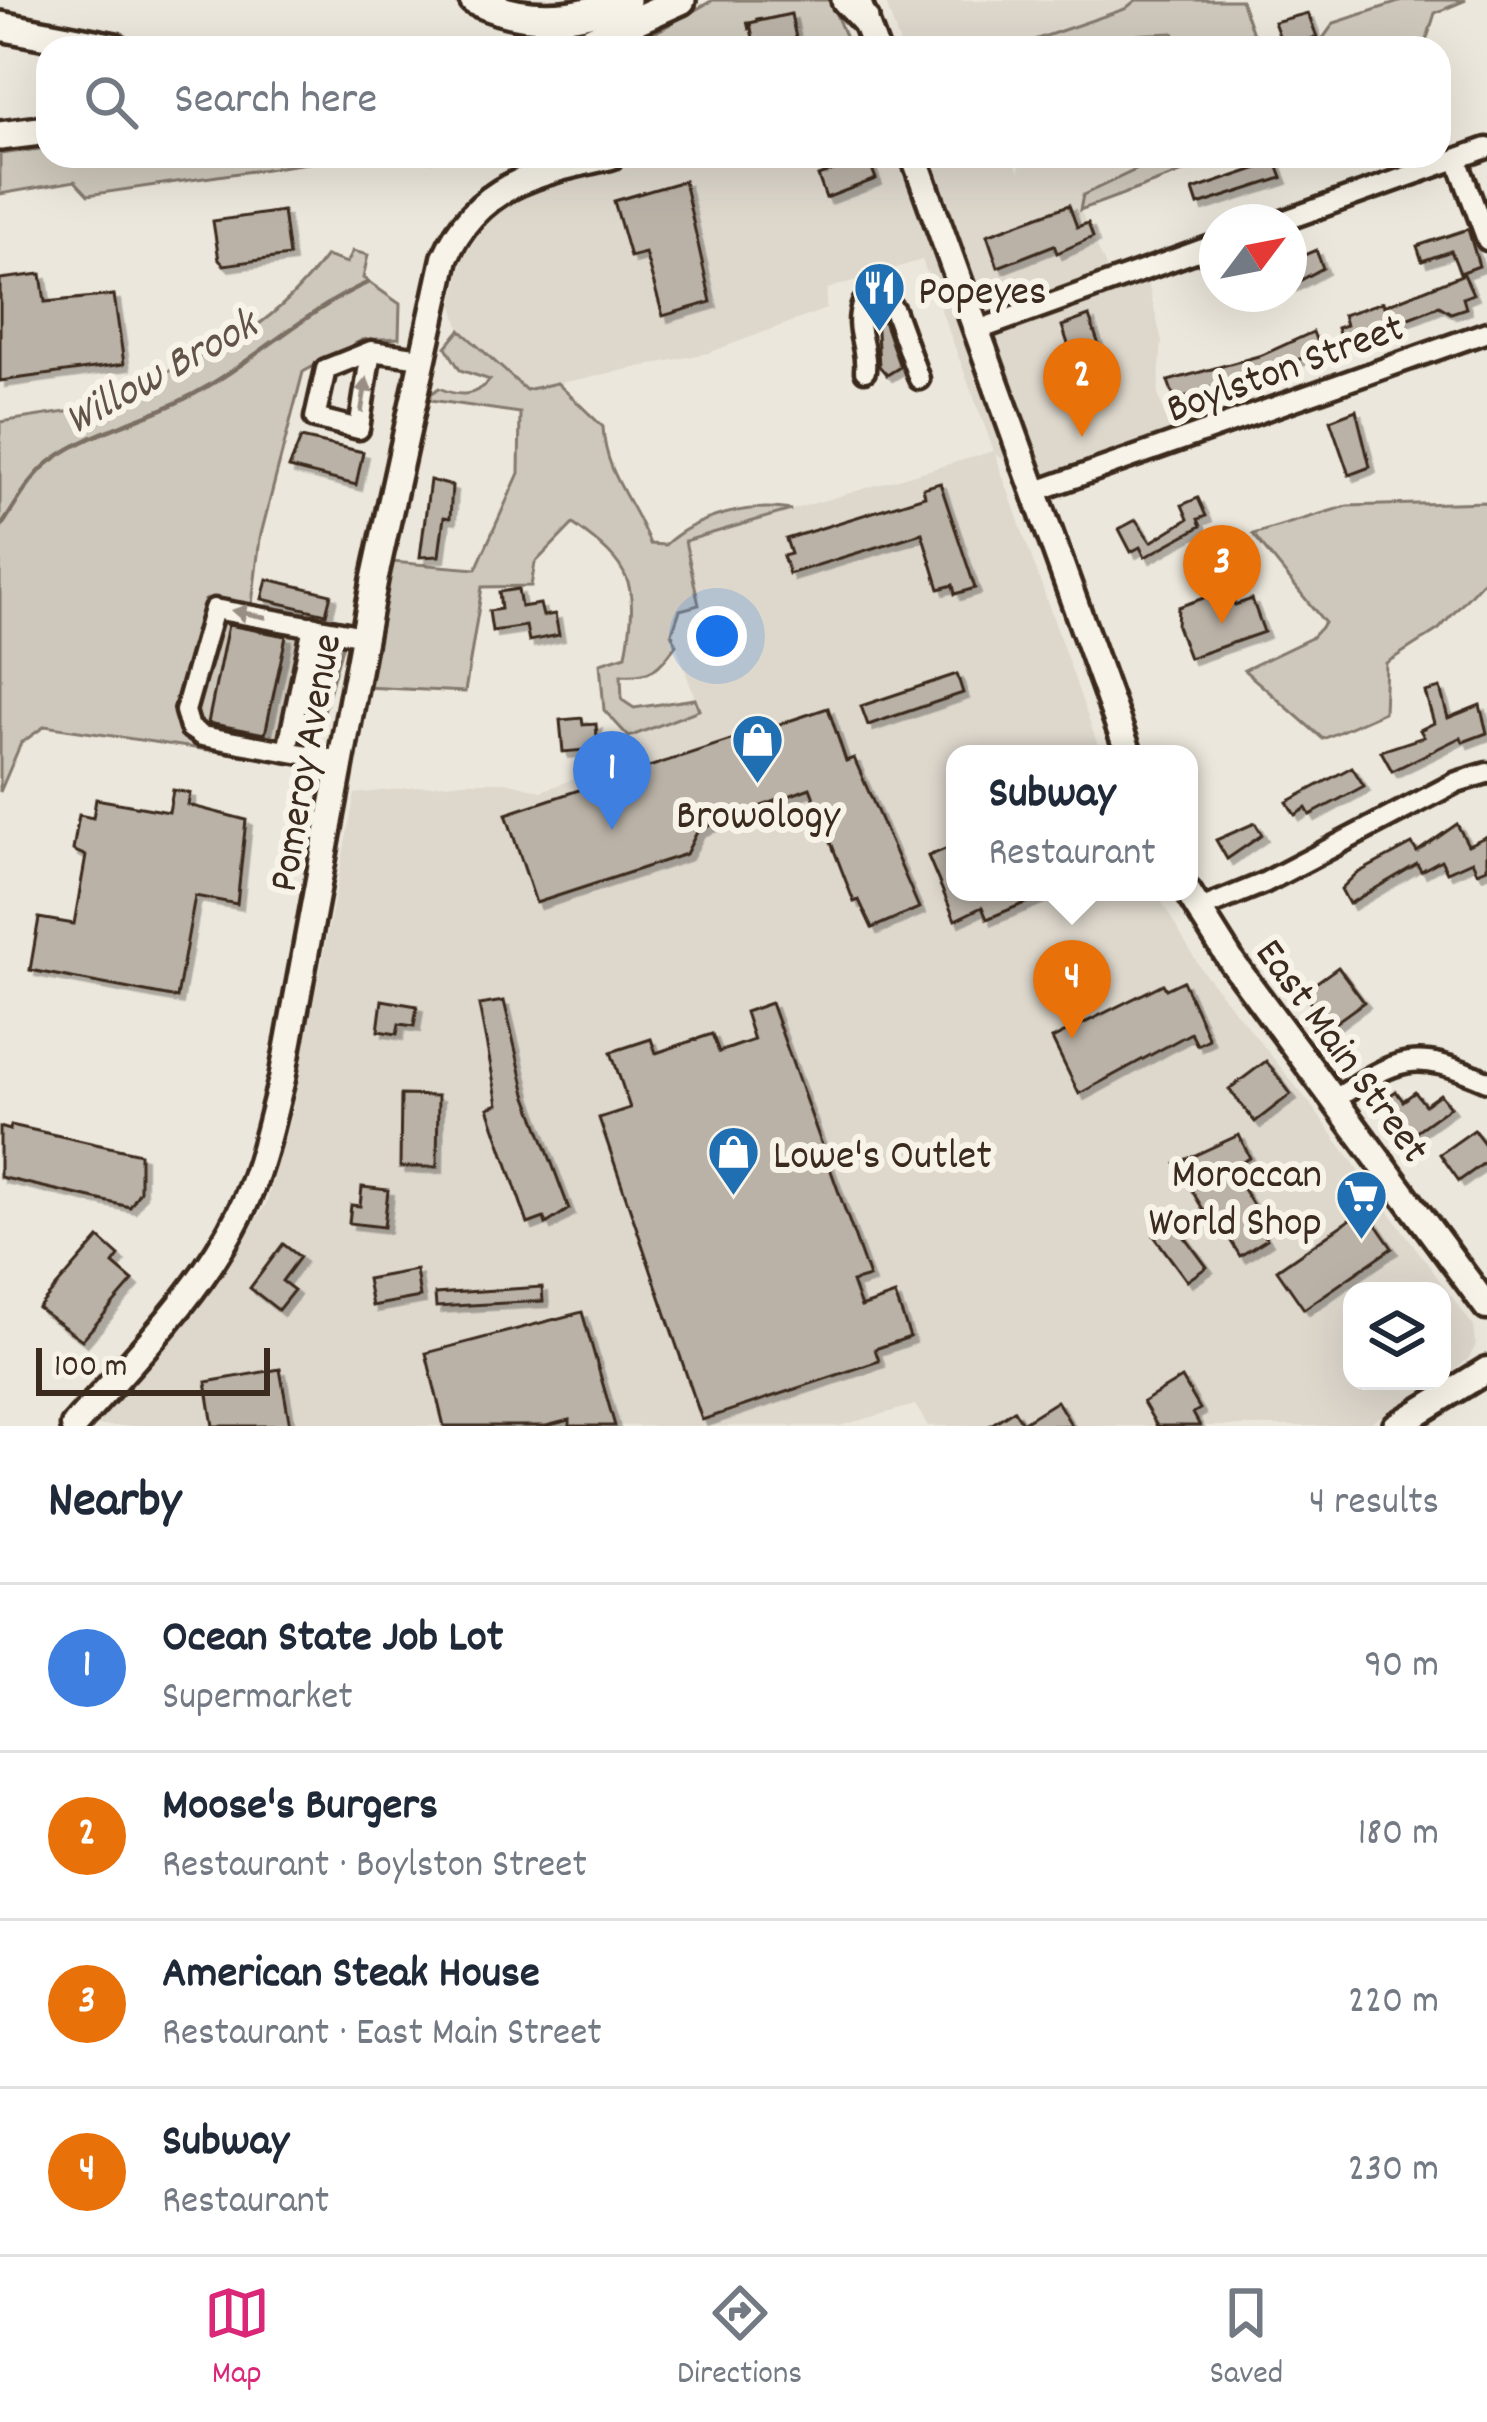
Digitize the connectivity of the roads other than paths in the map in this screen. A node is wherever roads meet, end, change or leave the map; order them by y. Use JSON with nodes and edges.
{"nodes":[{"id":1,"x":474,"y":0,"type":"edge"},
{"id":2,"x":626,"y":0,"type":"edge"},
{"id":3,"x":681,"y":0,"type":"edge"},
{"id":4,"x":856,"y":6,"type":"edge"},
{"id":5,"x":0,"y":26,"type":"edge"},
{"id":6,"x":52,"y":36,"type":"edge"},
{"id":7,"x":601,"y":36,"type":"edge"},
{"id":8,"x":870,"y":36,"type":"edge"},
{"id":9,"x":36,"y":132,"type":"edge"},
{"id":10,"x":0,"y":136,"type":"edge"},
{"id":11,"x":1487,"y":148,"type":"edge"},
{"id":12,"x":1457,"y":159,"type":"junction"},
{"id":13,"x":1451,"y":161,"type":"edge"},
{"id":14,"x":560,"y":168,"type":"edge"},
{"id":15,"x":918,"y":168,"type":"edge"},
{"id":16,"x":1432,"y":168,"type":"edge"},
{"id":17,"x":1307,"y":212,"type":"edge"},
{"id":18,"x":1487,"y":240,"type":"edge"},
{"id":19,"x":1199,"y":250,"type":"edge"},
{"id":20,"x":978,"y":330,"type":"junction"},
{"id":21,"x":1487,"y":332,"type":"edge"},
{"id":22,"x":371,"y":351,"type":"dead end"},
{"id":23,"x":422,"y":358,"type":"junction"},
{"id":24,"x":866,"y":371,"type":"dead end"},
{"id":25,"x":919,"y":379,"type":"dead end"},
{"id":26,"x":1037,"y":491,"type":"junction"},
{"id":27,"x":313,"y":626,"type":"junction"},
{"id":28,"x":364,"y":636,"type":"junction"},
{"id":29,"x":1126,"y":745,"type":"edge"},
{"id":30,"x":287,"y":751,"type":"junction"},
{"id":31,"x":341,"y":761,"type":"junction"},
{"id":32,"x":1487,"y":773,"type":"edge"},
{"id":33,"x":1198,"y":900,"type":"edge"},
{"id":34,"x":1193,"y":901,"type":"edge"},
{"id":35,"x":1487,"y":1082,"type":"edge"},
{"id":36,"x":1334,"y":1100,"type":"junction"},
{"id":37,"x":1487,"y":1307,"type":"edge"},
{"id":38,"x":1487,"y":1370,"type":"edge"},
{"id":39,"x":74,"y":1426,"type":"edge"},
{"id":40,"x":1396,"y":1426,"type":"edge"}],
"edges":[{"from":1,"to":2,"type":"highway"},
{"from":3,"to":7,"type":"highway"},
{"from":4,"to":8,"type":"main road"},
{"from":5,"to":6,"type":"highway"},
{"from":9,"to":10,"type":"highway"},
{"from":11,"to":12,"type":"street"},
{"from":12,"to":13,"type":"street"},
{"from":12,"to":18,"type":"street"},
{"from":14,"to":23,"type":"main road","name":"Pomeroy Avenue"},
{"from":15,"to":20,"type":"main road"},
{"from":16,"to":17,"type":"street"},
{"from":19,"to":20,"type":"street"},
{"from":20,"to":26,"type":"main road"},
{"from":21,"to":26,"type":"street","name":"Boylston Street"},
{"from":22,"to":23,"type":"street"},
{"from":23,"to":28,"type":"main road","name":"Pomeroy Avenue"},
{"from":24,"to":25,"type":"street"},
{"from":26,"to":29,"type":"main road"},
{"from":27,"to":28,"type":"street"},
{"from":27,"to":30,"type":"street"},
{"from":27,"to":30,"type":"street","one_way":true},
{"from":28,"to":31,"type":"main road","name":"Pomeroy Avenue"},
{"from":30,"to":31,"type":"street"},
{"from":31,"to":39,"type":"main road","name":"Pomeroy Avenue"},
{"from":32,"to":33,"type":"street"},
{"from":34,"to":36,"type":"main road","name":"East Main Street"},
{"from":35,"to":36,"type":"street"},
{"from":36,"to":37,"type":"main road","name":"East Main Street"},
{"from":38,"to":40,"type":"main road"}]}
